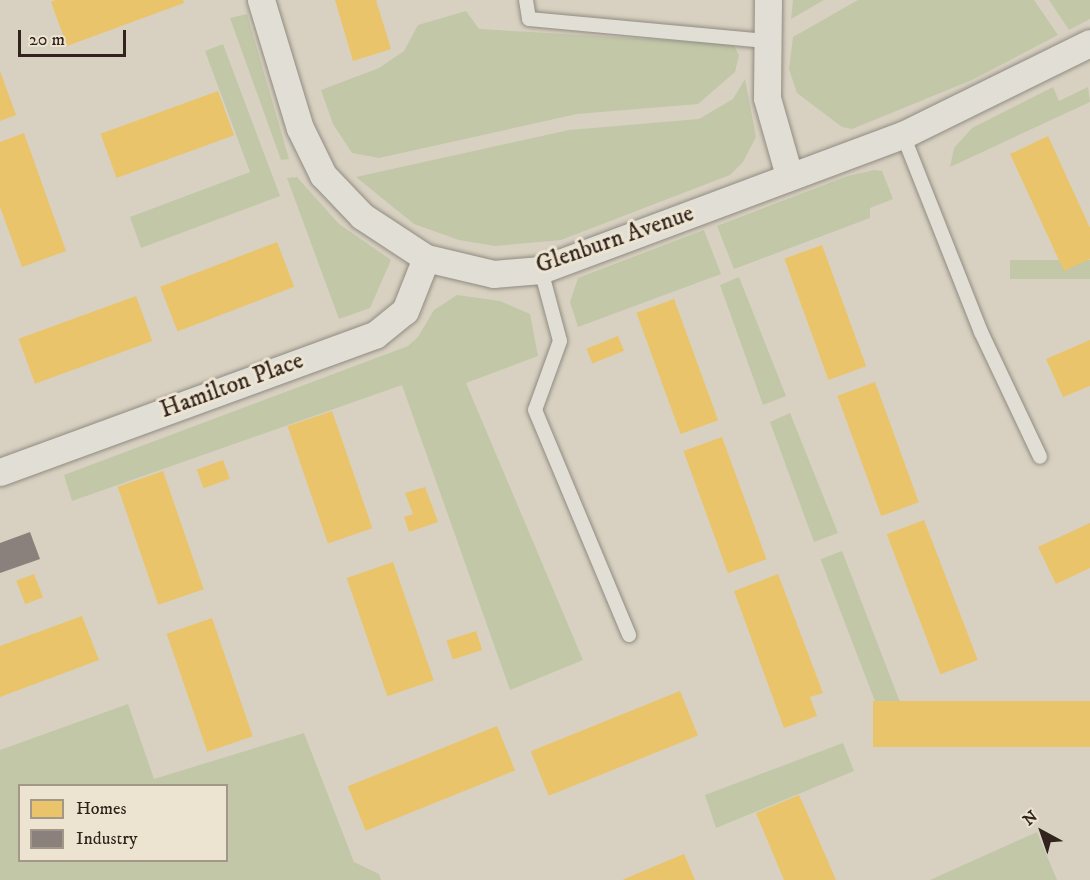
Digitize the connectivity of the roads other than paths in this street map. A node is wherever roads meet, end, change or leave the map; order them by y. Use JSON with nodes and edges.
{"nodes":[{"id":1,"x":261,"y":0,"type":"edge"},
{"id":2,"x":526,"y":0,"type":"edge"},
{"id":3,"x":768,"y":0,"type":"edge"},
{"id":4,"x":766,"y":41,"type":"junction"},
{"id":5,"x":1090,"y":43,"type":"edge"},
{"id":6,"x":903,"y":135,"type":"junction"},
{"id":7,"x":789,"y":175,"type":"junction"},
{"id":8,"x":426,"y":258,"type":"junction"},
{"id":9,"x":541,"y":270,"type":"junction"},
{"id":10,"x":1040,"y":457,"type":"dead end"},
{"id":11,"x":0,"y":472,"type":"edge"},
{"id":12,"x":629,"y":635,"type":"dead end"}],
"edges":[{"from":1,"to":8,"type":"street","name":"Glenburn Avenue"},
{"from":2,"to":4,"type":"lane"},
{"from":3,"to":4,"type":"street"},
{"from":4,"to":7,"type":"street"},
{"from":5,"to":6,"type":"street","name":"Glenburn Avenue"},
{"from":6,"to":7,"type":"street","name":"Glenburn Avenue"},
{"from":6,"to":10,"type":"lane"},
{"from":7,"to":9,"type":"street","name":"Glenburn Avenue"},
{"from":8,"to":9,"type":"street","name":"Glenburn Avenue"},
{"from":8,"to":11,"type":"street","name":"Hamilton Place"},
{"from":9,"to":12,"type":"lane"}]}
